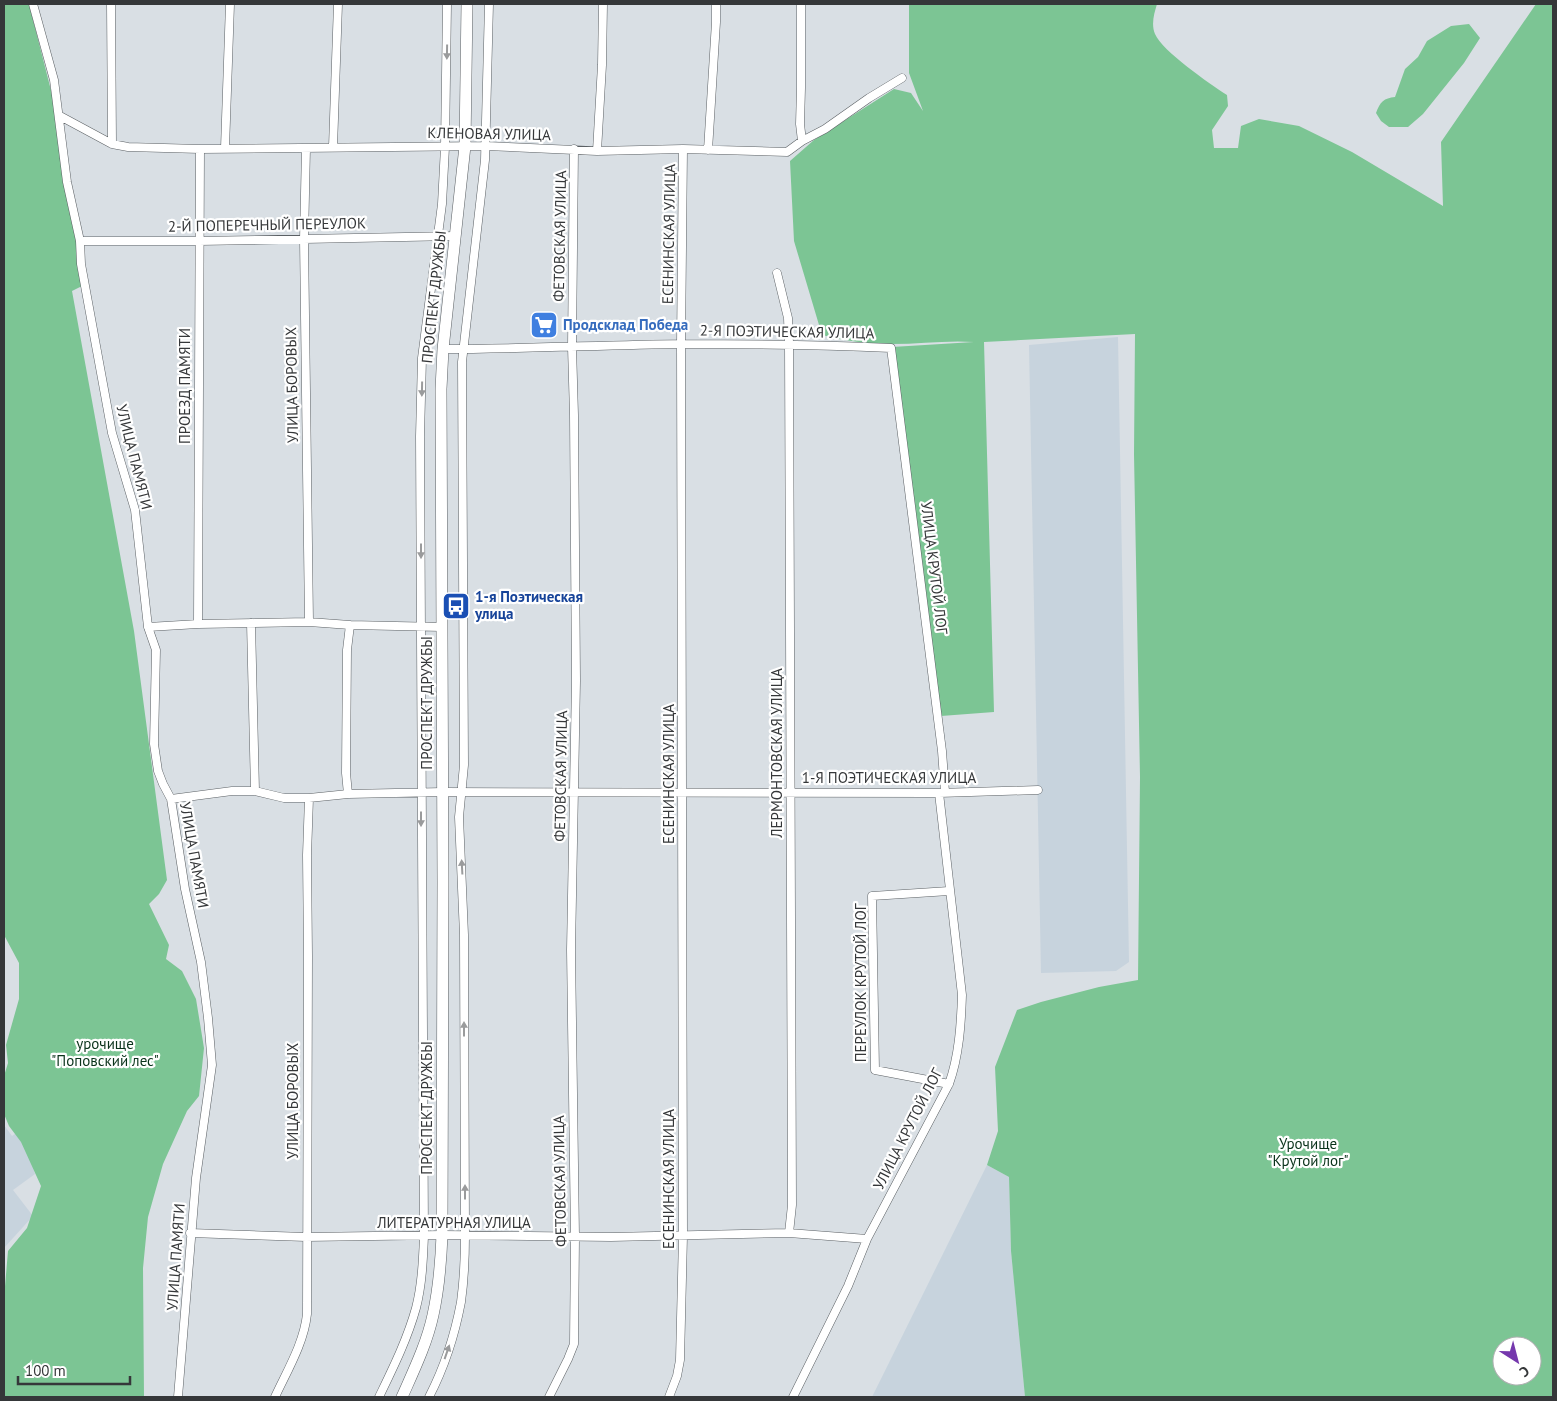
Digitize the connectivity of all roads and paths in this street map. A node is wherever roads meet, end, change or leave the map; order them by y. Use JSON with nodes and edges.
{"nodes":[{"id":1,"x":33,"y":4,"type":"edge"},
{"id":2,"x":111,"y":4,"type":"edge"},
{"id":3,"x":230,"y":4,"type":"edge"},
{"id":4,"x":338,"y":4,"type":"edge"},
{"id":5,"x":447,"y":4,"type":"edge"},
{"id":6,"x":468,"y":4,"type":"edge"},
{"id":7,"x":489,"y":4,"type":"edge"},
{"id":8,"x":603,"y":4,"type":"edge"},
{"id":9,"x":716,"y":4,"type":"edge"},
{"id":10,"x":801,"y":4,"type":"edge"},
{"id":11,"x":902,"y":78,"type":"dead end"},
{"id":12,"x":60,"y":116,"type":"junction"},
{"id":13,"x":802,"y":141,"type":"junction"},
{"id":14,"x":112,"y":144,"type":"junction"},
{"id":15,"x":465,"y":146,"type":"junction"},
{"id":16,"x":486,"y":146,"type":"junction"},
{"id":17,"x":333,"y":147,"type":"junction"},
{"id":18,"x":445,"y":147,"type":"junction"},
{"id":19,"x":225,"y":148,"type":"junction"},
{"id":20,"x":306,"y":148,"type":"junction"},
{"id":21,"x":200,"y":149,"type":"junction"},
{"id":22,"x":574,"y":149,"type":"junction"},
{"id":23,"x":683,"y":149,"type":"junction"},
{"id":24,"x":597,"y":150,"type":"junction"},
{"id":25,"x":708,"y":150,"type":"junction"},
{"id":26,"x":439,"y":236,"type":"junction"},
{"id":27,"x":455,"y":236,"type":"junction"},
{"id":28,"x":304,"y":239,"type":"junction"},
{"id":29,"x":80,"y":241,"type":"junction"},
{"id":30,"x":199,"y":241,"type":"junction"},
{"id":31,"x":777,"y":273,"type":"dead end"},
{"id":32,"x":681,"y":344,"type":"junction"},
{"id":33,"x":789,"y":344,"type":"junction"},
{"id":34,"x":572,"y":347,"type":"junction"},
{"id":35,"x":443,"y":348,"type":"junction"},
{"id":36,"x":891,"y":348,"type":"joint"},
{"id":37,"x":463,"y":349,"type":"junction"},
{"id":38,"x":308,"y":622,"type":"junction"},
{"id":39,"x":251,"y":623,"type":"junction"},
{"id":40,"x":198,"y":624,"type":"junction"},
{"id":41,"x":350,"y":625,"type":"junction"},
{"id":42,"x":148,"y":627,"type":"junction"},
{"id":43,"x":421,"y":627,"type":"junction"},
{"id":44,"x":442,"y":627,"type":"junction"},
{"id":45,"x":1038,"y":790,"type":"dead end"},
{"id":46,"x":254,"y":791,"type":"junction"},
{"id":47,"x":443,"y":792,"type":"junction"},
{"id":48,"x":574,"y":792,"type":"junction"},
{"id":49,"x":682,"y":792,"type":"junction"},
{"id":50,"x":791,"y":792,"type":"junction"},
{"id":51,"x":421,"y":793,"type":"junction"},
{"id":52,"x":461,"y":793,"type":"junction"},
{"id":53,"x":942,"y":793,"type":"junction"},
{"id":54,"x":348,"y":794,"type":"junction"},
{"id":55,"x":309,"y":798,"type":"junction"},
{"id":56,"x":171,"y":799,"type":"junction"},
{"id":57,"x":949,"y":891,"type":"junction"},
{"id":58,"x":949,"y":1084,"type":"junction"},
{"id":59,"x":789,"y":1233,"type":"junction"},
{"id":60,"x":190,"y":1234,"type":"junction"},
{"id":61,"x":442,"y":1235,"type":"junction"},
{"id":62,"x":424,"y":1236,"type":"junction"},
{"id":63,"x":465,"y":1236,"type":"junction"},
{"id":64,"x":683,"y":1236,"type":"junction"},
{"id":65,"x":306,"y":1237,"type":"junction"},
{"id":66,"x":575,"y":1237,"type":"junction"},
{"id":67,"x":867,"y":1239,"type":"junction"},
{"id":68,"x":178,"y":1397,"type":"edge"},
{"id":69,"x":275,"y":1397,"type":"edge"},
{"id":70,"x":379,"y":1397,"type":"edge"},
{"id":71,"x":402,"y":1397,"type":"edge"},
{"id":72,"x":429,"y":1397,"type":"edge"},
{"id":73,"x":549,"y":1397,"type":"edge"},
{"id":74,"x":669,"y":1397,"type":"edge"},
{"id":75,"x":793,"y":1397,"type":"edge"}],
"edges":[{"from":1,"to":12,"type":"street","name":"УЛИЦА ПАМЯТИ"},
{"from":2,"to":14,"type":"street"},
{"from":3,"to":19,"type":"street"},
{"from":4,"to":17,"type":"street"},
{"from":5,"to":18,"type":"street","one_way":true},
{"from":6,"to":15,"type":"main road","name":"ПРОСПЕКТ ДРУЖБЫ"},
{"from":7,"to":16,"type":"street"},
{"from":8,"to":24,"type":"street"},
{"from":9,"to":25,"type":"street"},
{"from":10,"to":13,"type":"street"},
{"from":11,"to":13,"type":"street","name":"КЛЕНОВАЯ УЛИЦА"},
{"from":12,"to":14,"type":"street","name":"КЛЕНОВАЯ УЛИЦА"},
{"from":12,"to":29,"type":"street","name":"УЛИЦА ПАМЯТИ"},
{"from":13,"to":25,"type":"street","name":"КЛЕНОВАЯ УЛИЦА"},
{"from":14,"to":21,"type":"street","name":"КЛЕНОВАЯ УЛИЦА"},
{"from":15,"to":16,"type":"street","name":"КЛЕНОВАЯ УЛИЦА"},
{"from":15,"to":18,"type":"street","name":"КЛЕНОВАЯ УЛИЦА"},
{"from":15,"to":27,"type":"main road","name":"ПРОСПЕКТ ДРУЖБЫ"},
{"from":16,"to":22,"type":"street","name":"КЛЕНОВАЯ УЛИЦА"},
{"from":16,"to":37,"type":"street"},
{"from":17,"to":18,"type":"street","name":"КЛЕНОВАЯ УЛИЦА"},
{"from":17,"to":20,"type":"street","name":"КЛЕНОВАЯ УЛИЦА"},
{"from":18,"to":26,"type":"street"},
{"from":19,"to":20,"type":"street","name":"КЛЕНОВАЯ УЛИЦА"},
{"from":19,"to":21,"type":"street","name":"КЛЕНОВАЯ УЛИЦА"},
{"from":20,"to":28,"type":"street","name":"УЛИЦА БОРОВЫХ"},
{"from":21,"to":30,"type":"street","name":"ПРОЕЗД ПАМЯТИ"},
{"from":22,"to":24,"type":"street","name":"КЛЕНОВАЯ УЛИЦА"},
{"from":22,"to":34,"type":"street","name":"ФЕТОВСКАЯ УЛИЦА"},
{"from":23,"to":24,"type":"street","name":"КЛЕНОВАЯ УЛИЦА"},
{"from":23,"to":25,"type":"street","name":"КЛЕНОВАЯ УЛИЦА"},
{"from":23,"to":32,"type":"street","name":"ЕСЕНИНСКАЯ УЛИЦА"},
{"from":26,"to":27,"type":"street","name":"2-Й ПОПЕРЕЧНЫЙ ПЕРЕУЛОК"},
{"from":26,"to":28,"type":"street","name":"2-Й ПОПЕРЕЧНЫЙ ПЕРЕУЛОК"},
{"from":26,"to":43,"type":"street","one_way":true},
{"from":27,"to":35,"type":"main road","name":"ПРОСПЕКТ ДРУЖБЫ"},
{"from":28,"to":30,"type":"street","name":"2-Й ПОПЕРЕЧНЫЙ ПЕРЕУЛОК"},
{"from":28,"to":38,"type":"street","name":"УЛИЦА БОРОВЫХ"},
{"from":29,"to":30,"type":"street","name":"2-Й ПОПЕРЕЧНЫЙ ПЕРЕУЛОК"},
{"from":29,"to":42,"type":"street","name":"УЛИЦА ПАМЯТИ"},
{"from":30,"to":40,"type":"street","name":"ПРОЕЗД ПАМЯТИ"},
{"from":31,"to":33,"type":"street","name":"ЛЕРМОНТОВСКАЯ УЛИЦА"},
{"from":32,"to":33,"type":"street","name":"2-Я ПОЭТИЧЕСКАЯ УЛИЦА"},
{"from":32,"to":34,"type":"street","name":"2-Я ПОЭТИЧЕСКАЯ УЛИЦА"},
{"from":32,"to":49,"type":"street","name":"ЕСЕНИНСКАЯ УЛИЦА"},
{"from":33,"to":36,"type":"street","name":"2-Я ПОЭТИЧЕСКАЯ УЛИЦА"},
{"from":33,"to":50,"type":"street","name":"ЛЕРМОНТОВСКАЯ УЛИЦА"},
{"from":34,"to":37,"type":"street","name":"2-Я ПОЭТИЧЕСКАЯ УЛИЦА"},
{"from":34,"to":48,"type":"street","name":"ФЕТОВСКАЯ УЛИЦА"},
{"from":35,"to":37,"type":"street","name":"2-Я ПОЭТИЧЕСКАЯ УЛИЦА"},
{"from":35,"to":44,"type":"main road","name":"ПРОСПЕКТ ДРУЖБЫ"},
{"from":36,"to":53,"type":"street","name":"УЛИЦА КРУТОЙ ЛОГ"},
{"from":37,"to":52,"type":"street"},
{"from":38,"to":39,"type":"street"},
{"from":38,"to":41,"type":"street"},
{"from":39,"to":40,"type":"street"},
{"from":39,"to":46,"type":"street"},
{"from":40,"to":42,"type":"street"},
{"from":41,"to":43,"type":"street"},
{"from":41,"to":54,"type":"street"},
{"from":42,"to":56,"type":"street","name":"УЛИЦА ПАМЯТИ"},
{"from":43,"to":44,"type":"street"},
{"from":43,"to":51,"type":"street"},
{"from":44,"to":47,"type":"main road","name":"ПРОСПЕКТ ДРУЖБЫ"},
{"from":45,"to":53,"type":"street","name":"1-Я ПОЭТИЧЕСКАЯ УЛИЦА"},
{"from":46,"to":55,"type":"street","name":"1-Я ПОЭТИЧЕСКАЯ УЛИЦА"},
{"from":46,"to":56,"type":"street","name":"1-Я ПОЭТИЧЕСКАЯ УЛИЦА"},
{"from":47,"to":51,"type":"street","name":"1-Я ПОЭТИЧЕСКАЯ УЛИЦА"},
{"from":47,"to":52,"type":"street","name":"1-Я ПОЭТИЧЕСКАЯ УЛИЦА"},
{"from":47,"to":61,"type":"main road","name":"ПРОСПЕКТ ДРУЖБЫ"},
{"from":48,"to":49,"type":"street","name":"1-Я ПОЭТИЧЕСКАЯ УЛИЦА"},
{"from":48,"to":52,"type":"street","name":"1-Я ПОЭТИЧЕСКАЯ УЛИЦА"},
{"from":48,"to":66,"type":"street","name":"ФЕТОВСКАЯ УЛИЦА"},
{"from":49,"to":50,"type":"street","name":"1-Я ПОЭТИЧЕСКАЯ УЛИЦА"},
{"from":49,"to":64,"type":"street","name":"ЕСЕНИНСКАЯ УЛИЦА"},
{"from":50,"to":53,"type":"street","name":"1-Я ПОЭТИЧЕСКАЯ УЛИЦА"},
{"from":50,"to":59,"type":"street","name":"ЛЕРМОНТОВСКАЯ УЛИЦА"},
{"from":51,"to":54,"type":"street","name":"1-Я ПОЭТИЧЕСКАЯ УЛИЦА"},
{"from":51,"to":62,"type":"street","one_way":true},
{"from":63,"to":52,"type":"street","one_way":true},
{"from":53,"to":57,"type":"street","name":"УЛИЦА КРУТОЙ ЛОГ"},
{"from":54,"to":55,"type":"street","name":"1-Я ПОЭТИЧЕСКАЯ УЛИЦА"},
{"from":55,"to":65,"type":"street","name":"УЛИЦА БОРОВЫХ"},
{"from":56,"to":60,"type":"street","name":"УЛИЦА ПАМЯТИ"},
{"from":57,"to":58,"type":"street","name":"УЛИЦА КРУТОЙ ЛОГ"},
{"from":57,"to":58,"type":"street","name":"ПЕРЕУЛОК КРУТОЙ ЛОГ"},
{"from":58,"to":67,"type":"street","name":"УЛИЦА КРУТОЙ ЛОГ"},
{"from":59,"to":64,"type":"street","name":"ЛИТЕРАТУРНАЯ УЛИЦА"},
{"from":59,"to":67,"type":"street","name":"ЛИТЕРАТУРНАЯ УЛИЦА"},
{"from":60,"to":65,"type":"street","name":"ЛИТЕРАТУРНАЯ УЛИЦА"},
{"from":60,"to":68,"type":"street","name":"УЛИЦА ПАМЯТИ"},
{"from":61,"to":62,"type":"street","name":"ЛИТЕРАТУРНАЯ УЛИЦА"},
{"from":61,"to":63,"type":"street","name":"ЛИТЕРАТУРНАЯ УЛИЦА"},
{"from":61,"to":71,"type":"main road","name":"ПРОСПЕКТ ДРУЖБЫ"},
{"from":62,"to":65,"type":"street","name":"ЛИТЕРАТУРНАЯ УЛИЦА"},
{"from":62,"to":70,"type":"street"},
{"from":63,"to":66,"type":"street","name":"ЛИТЕРАТУРНАЯ УЛИЦА"},
{"from":72,"to":63,"type":"street","one_way":true},
{"from":64,"to":66,"type":"street","name":"ЛИТЕРАТУРНАЯ УЛИЦА"},
{"from":64,"to":74,"type":"street","name":"ЕСЕНИНСКАЯ УЛИЦА"},
{"from":65,"to":69,"type":"street","name":"УЛИЦА БОРОВЫХ"},
{"from":66,"to":73,"type":"street","name":"ФЕТОВСКАЯ УЛИЦА"},
{"from":67,"to":75,"type":"street","name":"УЛИЦА КРУТОЙ ЛОГ"}]}
